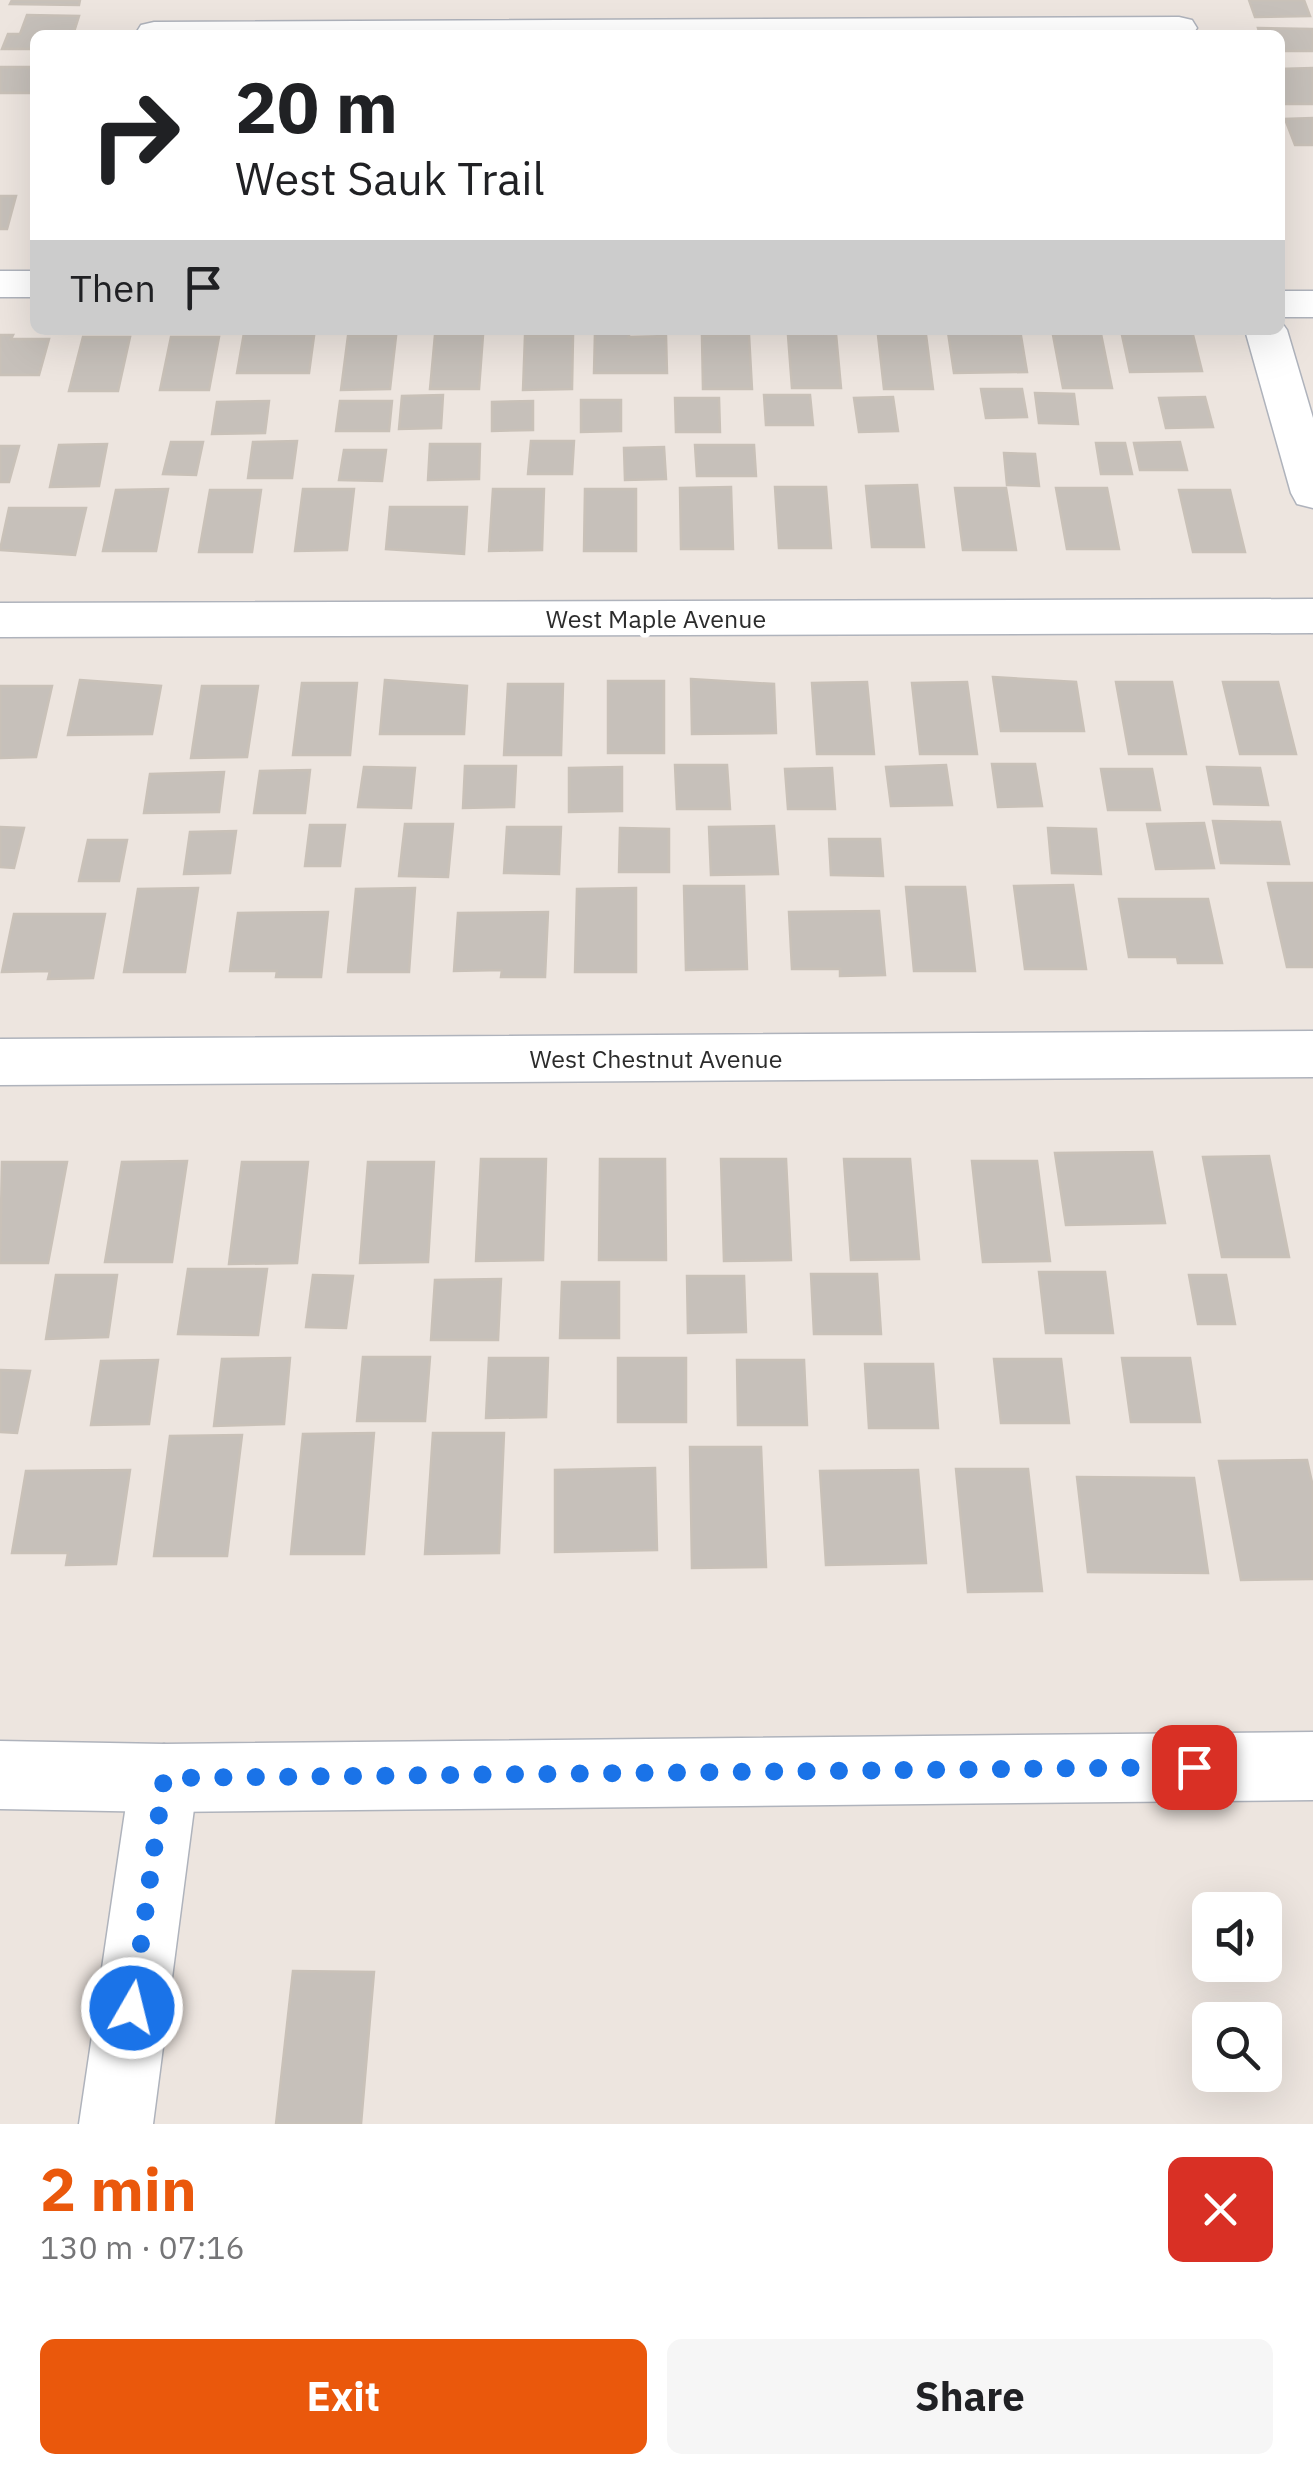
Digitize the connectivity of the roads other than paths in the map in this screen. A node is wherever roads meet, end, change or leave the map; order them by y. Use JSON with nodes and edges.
{"nodes":[{"id":1,"x":1177,"y":21,"type":"edge"},
{"id":2,"x":157,"y":23,"type":"edge"},
{"id":3,"x":0,"y":284,"type":"edge"},
{"id":4,"x":30,"y":284,"type":"edge"},
{"id":5,"x":1285,"y":304,"type":"edge"},
{"id":6,"x":1313,"y":304,"type":"edge"},
{"id":7,"x":1267,"y":335,"type":"edge"},
{"id":8,"x":1313,"y":493,"type":"edge"},
{"id":9,"x":1313,"y":616,"type":"edge"},
{"id":10,"x":0,"y":620,"type":"edge"},
{"id":11,"x":1313,"y":1054,"type":"edge"},
{"id":12,"x":0,"y":1062,"type":"edge"},
{"id":13,"x":1313,"y":1766,"type":"edge"},
{"id":14,"x":0,"y":1775,"type":"edge"},
{"id":15,"x":164,"y":1778,"type":"junction"},
{"id":16,"x":116,"y":2124,"type":"edge"}],
"edges":[{"from":1,"to":2,"type":"street"},
{"from":3,"to":4,"type":"street"},
{"from":5,"to":6,"type":"street"},
{"from":7,"to":8,"type":"street"},
{"from":9,"to":10,"type":"street","name":"West Maple Avenue"},
{"from":11,"to":12,"type":"street","name":"West Chestnut Avenue"},
{"from":13,"to":15,"type":"street"},
{"from":14,"to":15,"type":"street"},
{"from":15,"to":16,"type":"street"}]}
